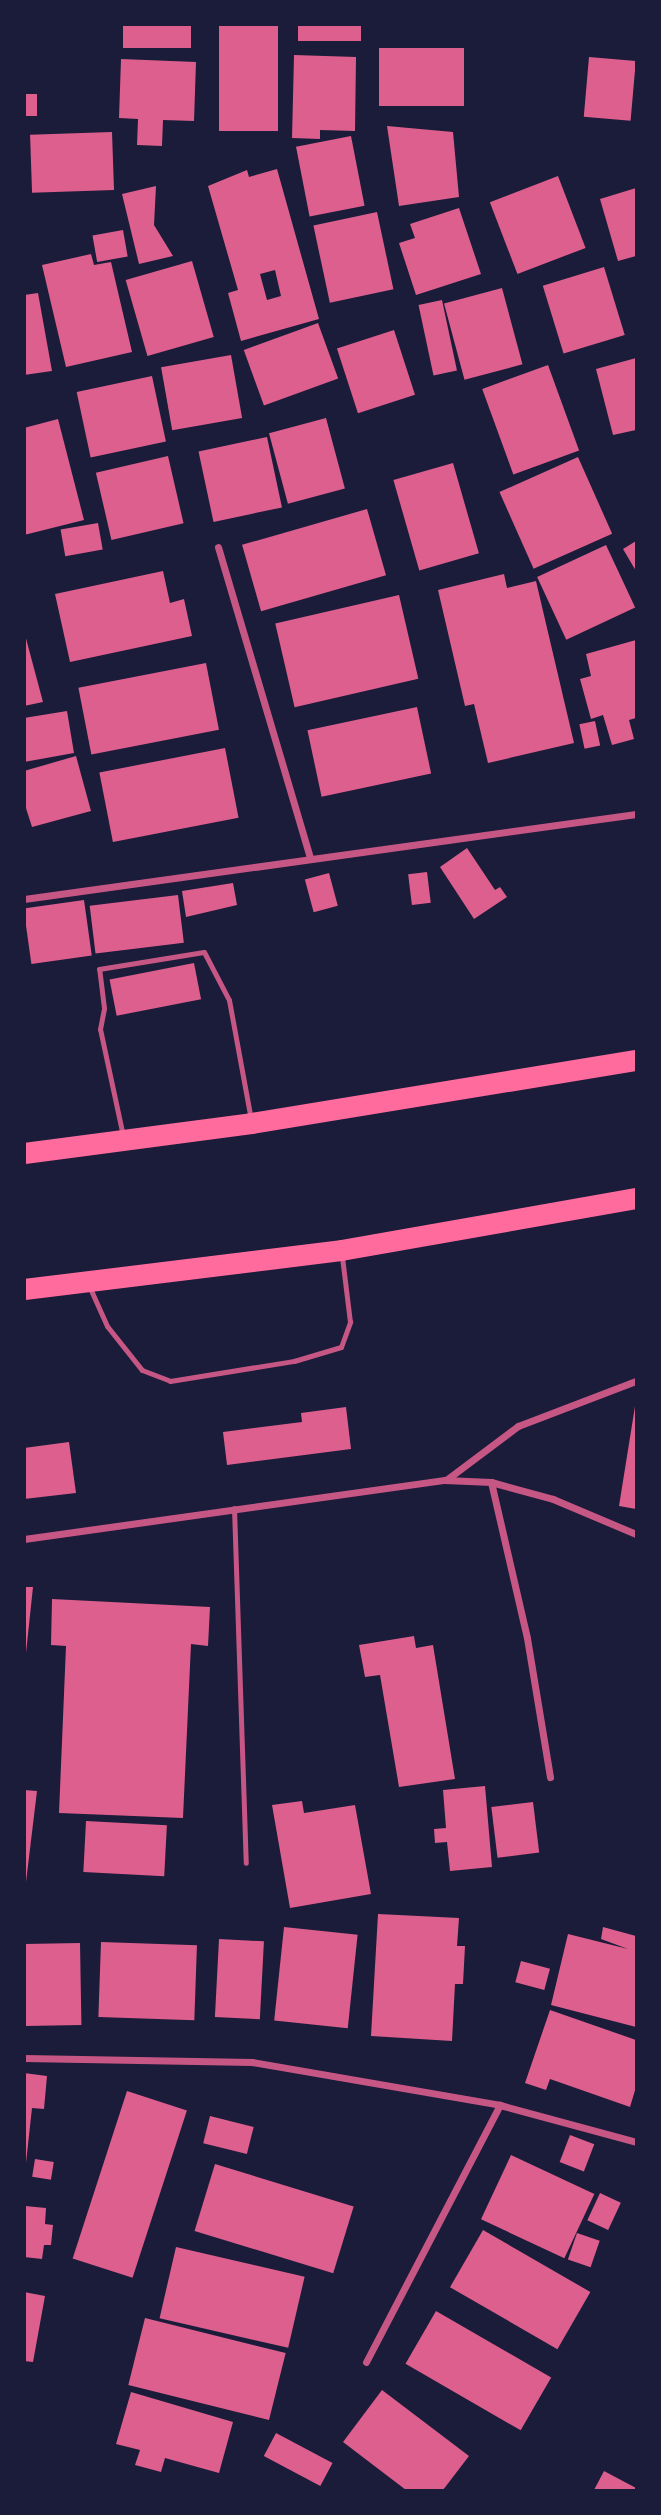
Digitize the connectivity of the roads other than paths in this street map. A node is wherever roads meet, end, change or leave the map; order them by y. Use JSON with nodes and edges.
{"nodes":[{"id":1,"x":218,"y":547,"type":"dead end"},
{"id":2,"x":636,"y":814,"type":"edge"},
{"id":3,"x":310,"y":859,"type":"junction"},
{"id":4,"x":24,"y":900,"type":"edge"},
{"id":5,"x":636,"y":1060,"type":"edge"},
{"id":6,"x":251,"y":1123,"type":"junction"},
{"id":7,"x":124,"y":1137,"type":"junction"},
{"id":8,"x":24,"y":1153,"type":"edge"},
{"id":9,"x":636,"y":1198,"type":"edge"},
{"id":10,"x":341,"y":1250,"type":"junction"},
{"id":11,"x":88,"y":1282,"type":"junction"},
{"id":12,"x":24,"y":1289,"type":"edge"},
{"id":13,"x":636,"y":1381,"type":"edge"},
{"id":14,"x":445,"y":1480,"type":"junction"},
{"id":15,"x":491,"y":1482,"type":"junction"},
{"id":16,"x":234,"y":1508,"type":"junction"},
{"id":17,"x":636,"y":1534,"type":"edge"},
{"id":18,"x":24,"y":1539,"type":"edge"},
{"id":19,"x":550,"y":1777,"type":"dead end"},
{"id":20,"x":246,"y":1863,"type":"dead end"},
{"id":21,"x":24,"y":2058,"type":"edge"},
{"id":22,"x":500,"y":2105,"type":"junction"},
{"id":23,"x":636,"y":2142,"type":"edge"},
{"id":24,"x":366,"y":2362,"type":"dead end"}],
"edges":[{"from":1,"to":3,"type":"street"},
{"from":2,"to":3,"type":"street"},
{"from":3,"to":4,"type":"street"},
{"from":5,"to":6,"type":"highway"},
{"from":6,"to":7,"type":"highway"},
{"from":6,"to":7,"type":"lane"},
{"from":7,"to":8,"type":"highway"},
{"from":9,"to":10,"type":"highway"},
{"from":10,"to":11,"type":"highway"},
{"from":10,"to":11,"type":"lane"},
{"from":11,"to":12,"type":"highway"},
{"from":13,"to":14,"type":"street"},
{"from":14,"to":15,"type":"street"},
{"from":14,"to":16,"type":"street"},
{"from":15,"to":17,"type":"street"},
{"from":15,"to":19,"type":"street"},
{"from":16,"to":18,"type":"street"},
{"from":16,"to":20,"type":"lane"},
{"from":21,"to":22,"type":"street"},
{"from":22,"to":23,"type":"street"},
{"from":22,"to":24,"type":"street"}]}
